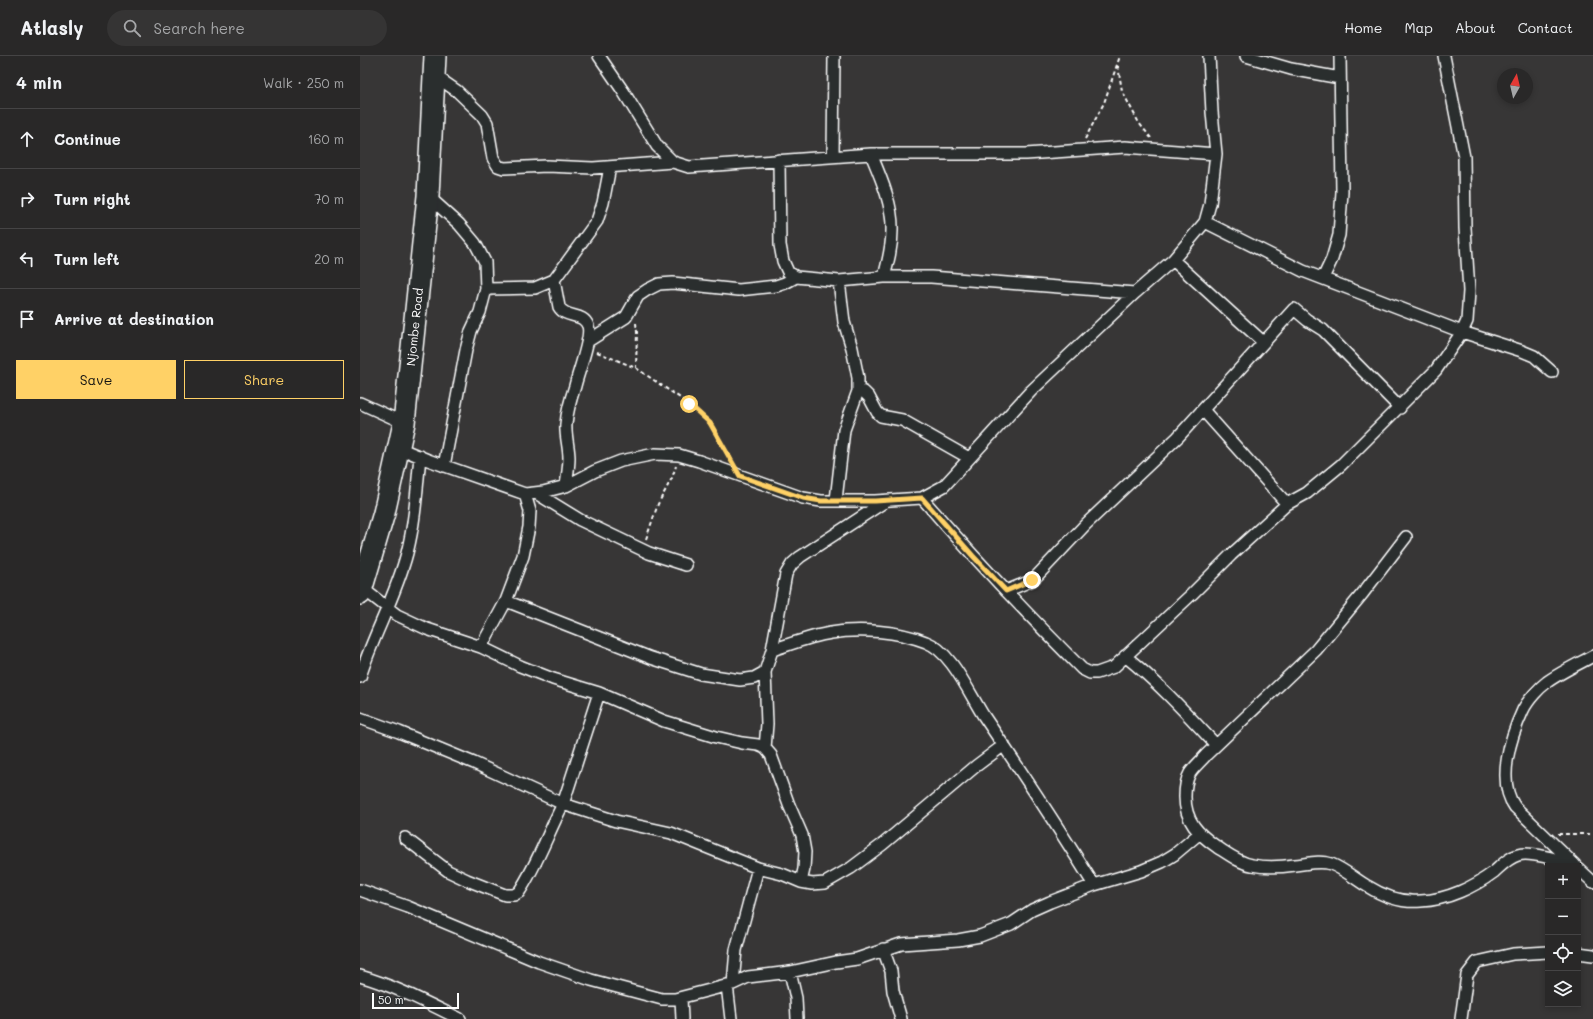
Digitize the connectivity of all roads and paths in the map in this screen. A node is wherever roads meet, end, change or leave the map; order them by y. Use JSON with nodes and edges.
{"nodes":[{"id":1,"x":599,"y":56,"type":"edge"},
{"id":2,"x":834,"y":56,"type":"edge"},
{"id":3,"x":1120,"y":56,"type":"edge"},
{"id":4,"x":1209,"y":56,"type":"edge"},
{"id":5,"x":1246,"y":56,"type":"edge"},
{"id":6,"x":1340,"y":56,"type":"edge"},
{"id":7,"x":1444,"y":56,"type":"edge"},
{"id":8,"x":1118,"y":64,"type":"junction"},
{"id":9,"x":435,"y":65,"type":"edge"},
{"id":10,"x":1340,"y":78,"type":"junction"},
{"id":11,"x":1159,"y":149,"type":"junction"},
{"id":12,"x":1079,"y":150,"type":"junction"},
{"id":13,"x":871,"y":154,"type":"junction"},
{"id":14,"x":1216,"y":154,"type":"junction"},
{"id":15,"x":833,"y":156,"type":"junction"},
{"id":16,"x":779,"y":160,"type":"junction"},
{"id":17,"x":673,"y":162,"type":"junction"},
{"id":18,"x":610,"y":167,"type":"junction"},
{"id":19,"x":428,"y":196,"type":"junction"},
{"id":20,"x":1204,"y":222,"type":"junction"},
{"id":21,"x":1173,"y":260,"type":"junction"},
{"id":22,"x":796,"y":277,"type":"junction"},
{"id":23,"x":884,"y":277,"type":"junction"},
{"id":24,"x":1323,"y":278,"type":"junction"},
{"id":25,"x":554,"y":280,"type":"junction"},
{"id":26,"x":839,"y":281,"type":"junction"},
{"id":27,"x":486,"y":289,"type":"junction"},
{"id":28,"x":1135,"y":293,"type":"junction"},
{"id":29,"x":631,"y":311,"type":"junction"},
{"id":30,"x":1462,"y":332,"type":"junction"},
{"id":31,"x":1263,"y":342,"type":"junction"},
{"id":32,"x":587,"y":344,"type":"junction"},
{"id":33,"x":636,"y":368,"type":"junction"},
{"id":34,"x":1552,"y":372,"type":"dead end"},
{"id":35,"x":858,"y":391,"type":"junction"},
{"id":36,"x":360,"y":403,"type":"edge"},
{"id":37,"x":1400,"y":408,"type":"junction"},
{"id":38,"x":1203,"y":410,"type":"junction"},
{"id":39,"x":404,"y":423,"type":"junction"},
{"id":40,"x":399,"y":448,"type":"junction"},
{"id":41,"x":679,"y":455,"type":"junction"},
{"id":42,"x":420,"y":456,"type":"junction"},
{"id":43,"x":969,"y":458,"type":"junction"},
{"id":44,"x":444,"y":466,"type":"junction"},
{"id":45,"x":740,"y":476,"type":"junction"},
{"id":46,"x":566,"y":486,"type":"junction"},
{"id":47,"x":536,"y":493,"type":"junction"},
{"id":48,"x":525,"y":494,"type":"junction"},
{"id":49,"x":922,"y":498,"type":"junction"},
{"id":50,"x":836,"y":500,"type":"junction"},
{"id":51,"x":887,"y":500,"type":"junction"},
{"id":52,"x":1287,"y":504,"type":"junction"},
{"id":53,"x":1406,"y":537,"type":"dead end"},
{"id":54,"x":643,"y":550,"type":"junction"},
{"id":55,"x":686,"y":565,"type":"dead end"},
{"id":56,"x":361,"y":591,"type":"edge"},
{"id":57,"x":1006,"y":591,"type":"junction"},
{"id":58,"x":506,"y":601,"type":"junction"},
{"id":59,"x":387,"y":608,"type":"junction"},
{"id":60,"x":481,"y":647,"type":"junction"},
{"id":61,"x":772,"y":650,"type":"junction"},
{"id":62,"x":1124,"y":656,"type":"junction"},
{"id":63,"x":1593,"y":656,"type":"edge"},
{"id":64,"x":765,"y":672,"type":"junction"},
{"id":65,"x":360,"y":677,"type":"edge"},
{"id":66,"x":598,"y":693,"type":"junction"},
{"id":67,"x":360,"y":718,"type":"edge"},
{"id":68,"x":1004,"y":745,"type":"junction"},
{"id":69,"x":1216,"y":745,"type":"junction"},
{"id":70,"x":765,"y":748,"type":"junction"},
{"id":71,"x":563,"y":804,"type":"junction"},
{"id":72,"x":1200,"y":833,"type":"junction"},
{"id":73,"x":1545,"y":834,"type":"junction"},
{"id":74,"x":1593,"y":834,"type":"edge"},
{"id":75,"x":404,"y":838,"type":"dead end"},
{"id":76,"x":1565,"y":863,"type":"edge"},
{"id":77,"x":1573,"y":863,"type":"edge"},
{"id":78,"x":758,"y":868,"type":"junction"},
{"id":79,"x":1581,"y":871,"type":"edge"},
{"id":80,"x":801,"y":882,"type":"junction"},
{"id":81,"x":1593,"y":882,"type":"edge"},
{"id":82,"x":1094,"y":885,"type":"junction"},
{"id":83,"x":360,"y":890,"type":"edge"},
{"id":84,"x":883,"y":949,"type":"junction"},
{"id":85,"x":1545,"y":952,"type":"edge"},
{"id":86,"x":1581,"y":953,"type":"edge"},
{"id":87,"x":1593,"y":955,"type":"edge"},
{"id":88,"x":790,"y":972,"type":"junction"},
{"id":89,"x":360,"y":976,"type":"edge"},
{"id":90,"x":730,"y":984,"type":"junction"},
{"id":91,"x":681,"y":998,"type":"junction"},
{"id":92,"x":460,"y":1019,"type":"edge"},
{"id":93,"x":682,"y":1019,"type":"edge"},
{"id":94,"x":731,"y":1019,"type":"edge"},
{"id":95,"x":797,"y":1019,"type":"edge"},
{"id":96,"x":901,"y":1019,"type":"edge"},
{"id":97,"x":1461,"y":1019,"type":"edge"}],
"edges":[{"from":1,"to":17,"type":"street"},
{"from":2,"to":15,"type":"street"},
{"from":3,"to":8,"type":"path"},
{"from":4,"to":14,"type":"street"},
{"from":5,"to":10,"type":"street"},
{"from":6,"to":10,"type":"street"},
{"from":7,"to":30,"type":"street"},
{"from":8,"to":11,"type":"path"},
{"from":8,"to":12,"type":"path"},
{"from":9,"to":18,"type":"street"},
{"from":9,"to":19,"type":"highway","name":"Njombe Road"},
{"from":10,"to":24,"type":"street"},
{"from":11,"to":12,"type":"street"},
{"from":11,"to":14,"type":"street"},
{"from":12,"to":13,"type":"street"},
{"from":13,"to":15,"type":"street"},
{"from":13,"to":23,"type":"street"},
{"from":14,"to":20,"type":"street"},
{"from":15,"to":16,"type":"street"},
{"from":16,"to":17,"type":"street"},
{"from":16,"to":22,"type":"street"},
{"from":17,"to":18,"type":"street"},
{"from":18,"to":25,"type":"street"},
{"from":19,"to":27,"type":"street"},
{"from":19,"to":39,"type":"highway","name":"Njombe Road"},
{"from":20,"to":21,"type":"street"},
{"from":20,"to":24,"type":"street"},
{"from":21,"to":28,"type":"street"},
{"from":21,"to":31,"type":"street"},
{"from":22,"to":26,"type":"street"},
{"from":22,"to":29,"type":"street"},
{"from":23,"to":26,"type":"street"},
{"from":23,"to":28,"type":"street"},
{"from":24,"to":30,"type":"street"},
{"from":25,"to":27,"type":"street"},
{"from":25,"to":32,"type":"street"},
{"from":26,"to":35,"type":"street"},
{"from":27,"to":44,"type":"street"},
{"from":28,"to":43,"type":"street"},
{"from":29,"to":32,"type":"street"},
{"from":29,"to":33,"type":"path"},
{"from":30,"to":34,"type":"street"},
{"from":30,"to":37,"type":"street"},
{"from":31,"to":37,"type":"street"},
{"from":31,"to":38,"type":"street"},
{"from":32,"to":33,"type":"path"},
{"from":32,"to":46,"type":"street"},
{"from":33,"to":45,"type":"path"},
{"from":35,"to":43,"type":"street"},
{"from":35,"to":50,"type":"street"},
{"from":36,"to":39,"type":"street"},
{"from":37,"to":52,"type":"street"},
{"from":38,"to":52,"type":"street"},
{"from":38,"to":57,"type":"street"},
{"from":39,"to":40,"type":"highway","name":"Njombe Road"},
{"from":40,"to":42,"type":"street"},
{"from":40,"to":56,"type":"highway","name":"Njombe Road"},
{"from":41,"to":45,"type":"street"},
{"from":41,"to":46,"type":"street"},
{"from":41,"to":54,"type":"path"},
{"from":42,"to":44,"type":"street"},
{"from":42,"to":59,"type":"street"},
{"from":43,"to":49,"type":"street"},
{"from":44,"to":48,"type":"street"},
{"from":45,"to":50,"type":"street"},
{"from":46,"to":47,"type":"street"},
{"from":47,"to":48,"type":"street"},
{"from":47,"to":54,"type":"street"},
{"from":48,"to":58,"type":"street"},
{"from":49,"to":51,"type":"street"},
{"from":49,"to":57,"type":"street"},
{"from":50,"to":51,"type":"street"},
{"from":51,"to":61,"type":"street"},
{"from":52,"to":62,"type":"street"},
{"from":53,"to":69,"type":"street"},
{"from":54,"to":55,"type":"street"},
{"from":56,"to":59,"type":"street"},
{"from":57,"to":62,"type":"street"},
{"from":58,"to":60,"type":"street"},
{"from":58,"to":64,"type":"street"},
{"from":59,"to":60,"type":"street"},
{"from":59,"to":65,"type":"street"},
{"from":60,"to":66,"type":"street"},
{"from":61,"to":64,"type":"street"},
{"from":61,"to":68,"type":"street"},
{"from":62,"to":69,"type":"street"},
{"from":63,"to":73,"type":"street"},
{"from":64,"to":70,"type":"street"},
{"from":66,"to":70,"type":"street"},
{"from":66,"to":71,"type":"street"},
{"from":67,"to":71,"type":"street"},
{"from":68,"to":80,"type":"street"},
{"from":68,"to":82,"type":"street"},
{"from":69,"to":72,"type":"street"},
{"from":70,"to":80,"type":"street"},
{"from":71,"to":75,"type":"street"},
{"from":71,"to":78,"type":"street"},
{"from":72,"to":76,"type":"street"},
{"from":72,"to":82,"type":"street"},
{"from":73,"to":74,"type":"path"},
{"from":73,"to":77,"type":"street"},
{"from":78,"to":80,"type":"street"},
{"from":78,"to":90,"type":"street"},
{"from":79,"to":81,"type":"street"},
{"from":82,"to":84,"type":"street"},
{"from":83,"to":91,"type":"street"},
{"from":84,"to":88,"type":"street"},
{"from":84,"to":96,"type":"street"},
{"from":85,"to":97,"type":"street"},
{"from":86,"to":87,"type":"street"},
{"from":88,"to":90,"type":"street"},
{"from":88,"to":95,"type":"street"},
{"from":89,"to":92,"type":"street"},
{"from":90,"to":91,"type":"street"},
{"from":90,"to":94,"type":"street"},
{"from":91,"to":93,"type":"street"}]}
